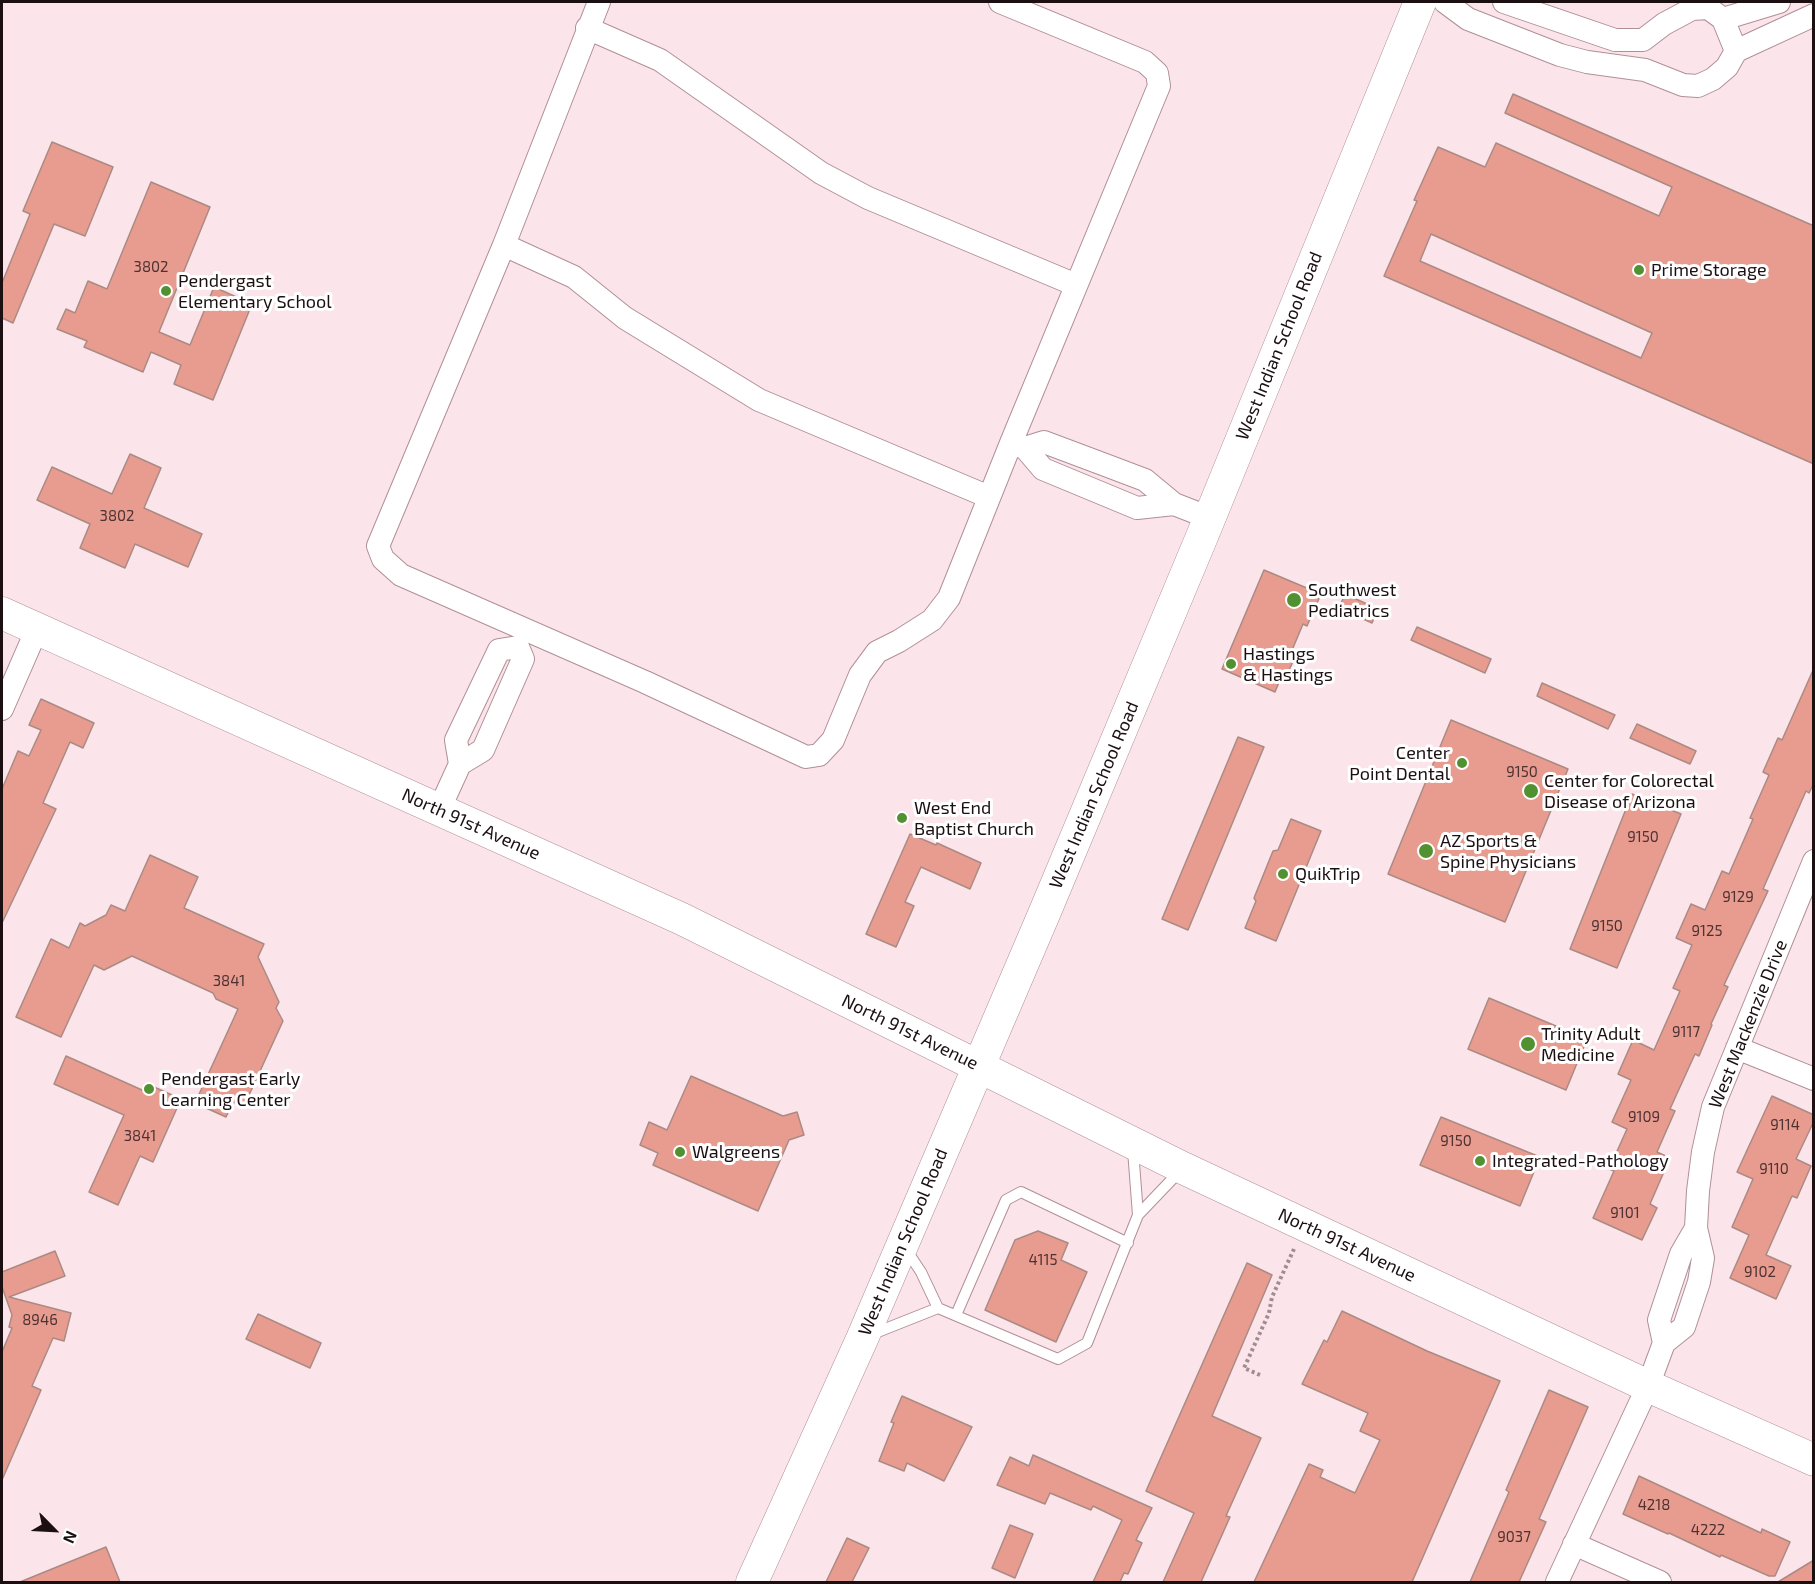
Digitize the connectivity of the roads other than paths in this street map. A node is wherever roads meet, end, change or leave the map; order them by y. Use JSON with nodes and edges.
{"nodes":[{"id":1,"x":599,"y":2,"type":"edge"},
{"id":2,"x":1000,"y":2,"type":"edge"},
{"id":3,"x":1420,"y":2,"type":"edge"},
{"id":4,"x":1445,"y":2,"type":"edge"},
{"id":5,"x":1504,"y":2,"type":"edge"},
{"id":6,"x":1779,"y":2,"type":"edge"},
{"id":7,"x":1814,"y":15,"type":"edge"},
{"id":8,"x":1723,"y":19,"type":"junction"},
{"id":9,"x":587,"y":28,"type":"junction"},
{"id":10,"x":1736,"y":51,"type":"junction"},
{"id":11,"x":504,"y":245,"type":"junction"},
{"id":12,"x":1076,"y":285,"type":"junction"},
{"id":13,"x":1018,"y":446,"type":"junction"},
{"id":14,"x":1100,"y":463,"type":"junction"},
{"id":15,"x":1091,"y":489,"type":"junction"},
{"id":16,"x":989,"y":497,"type":"junction"},
{"id":17,"x":1174,"y":504,"type":"junction"},
{"id":18,"x":1210,"y":518,"type":"junction"},
{"id":19,"x":2,"y":613,"type":"edge"},
{"id":20,"x":37,"y":629,"type":"junction"},
{"id":21,"x":523,"y":638,"type":"junction"},
{"id":22,"x":2,"y":709,"type":"edge"},
{"id":23,"x":439,"y":810,"type":"junction"},
{"id":24,"x":1814,"y":861,"type":"edge"},
{"id":25,"x":1737,"y":1048,"type":"junction"},
{"id":26,"x":979,"y":1065,"type":"junction"},
{"id":27,"x":1814,"y":1079,"type":"edge"},
{"id":28,"x":1133,"y":1142,"type":"junction"},
{"id":29,"x":1183,"y":1168,"type":"junction"},
{"id":30,"x":1138,"y":1215,"type":"junction"},
{"id":31,"x":902,"y":1243,"type":"junction"},
{"id":32,"x":1128,"y":1243,"type":"junction"},
{"id":33,"x":938,"y":1308,"type":"junction"},
{"id":34,"x":956,"y":1315,"type":"junction"},
{"id":35,"x":862,"y":1339,"type":"junction"},
{"id":36,"x":1648,"y":1386,"type":"junction"},
{"id":37,"x":1814,"y":1460,"type":"edge"},
{"id":38,"x":1574,"y":1544,"type":"junction"},
{"id":39,"x":752,"y":1582,"type":"edge"},
{"id":40,"x":1557,"y":1582,"type":"edge"},
{"id":41,"x":1660,"y":1582,"type":"edge"}],
"edges":[{"from":1,"to":9,"type":"street"},
{"from":2,"to":12,"type":"street"},
{"from":3,"to":18,"type":"main road","name":"West Indian School Road"},
{"from":4,"to":10,"type":"street"},
{"from":5,"to":8,"type":"street"},
{"from":6,"to":8,"type":"street"},
{"from":7,"to":10,"type":"street"},
{"from":8,"to":10,"type":"street"},
{"from":9,"to":11,"type":"street"},
{"from":9,"to":12,"type":"street"},
{"from":11,"to":16,"type":"street"},
{"from":11,"to":21,"type":"street"},
{"from":12,"to":13,"type":"street"},
{"from":13,"to":14,"type":"street"},
{"from":13,"to":15,"type":"street"},
{"from":13,"to":16,"type":"street"},
{"from":14,"to":15,"type":"street"},
{"from":14,"to":17,"type":"street"},
{"from":15,"to":17,"type":"street"},
{"from":16,"to":21,"type":"street"},
{"from":17,"to":18,"type":"street"},
{"from":18,"to":26,"type":"main road","name":"West Indian School Road"},
{"from":19,"to":20,"type":"main road","name":"North 91st Avenue"},
{"from":20,"to":22,"type":"street"},
{"from":20,"to":23,"type":"main road","name":"North 91st Avenue"},
{"from":21,"to":23,"type":"street"},
{"from":23,"to":26,"type":"main road","name":"North 91st Avenue"},
{"from":24,"to":25,"type":"street","name":"West Mackenzie Drive"},
{"from":25,"to":27,"type":"street"},
{"from":25,"to":36,"type":"street","name":"West Mackenzie Drive"},
{"from":26,"to":28,"type":"main road","name":"North 91st Avenue"},
{"from":26,"to":31,"type":"main road","name":"West Indian School Road"},
{"from":28,"to":29,"type":"main road","name":"North 91st Avenue"},
{"from":28,"to":30,"type":"lane"},
{"from":29,"to":30,"type":"lane"},
{"from":29,"to":36,"type":"main road","name":"North 91st Avenue"},
{"from":30,"to":32,"type":"lane"},
{"from":31,"to":33,"type":"lane"},
{"from":31,"to":35,"type":"main road","name":"West Indian School Road"},
{"from":32,"to":34,"type":"lane"},
{"from":32,"to":34,"type":"lane"},
{"from":33,"to":34,"type":"lane"},
{"from":33,"to":35,"type":"lane"},
{"from":35,"to":39,"type":"main road","name":"West Indian School Road"},
{"from":36,"to":37,"type":"main road","name":"North 91st Avenue"},
{"from":36,"to":38,"type":"street","name":"West Mackenzie Drive"},
{"from":38,"to":40,"type":"street","name":"West Mackenzie Drive"},
{"from":38,"to":41,"type":"street"}]}
